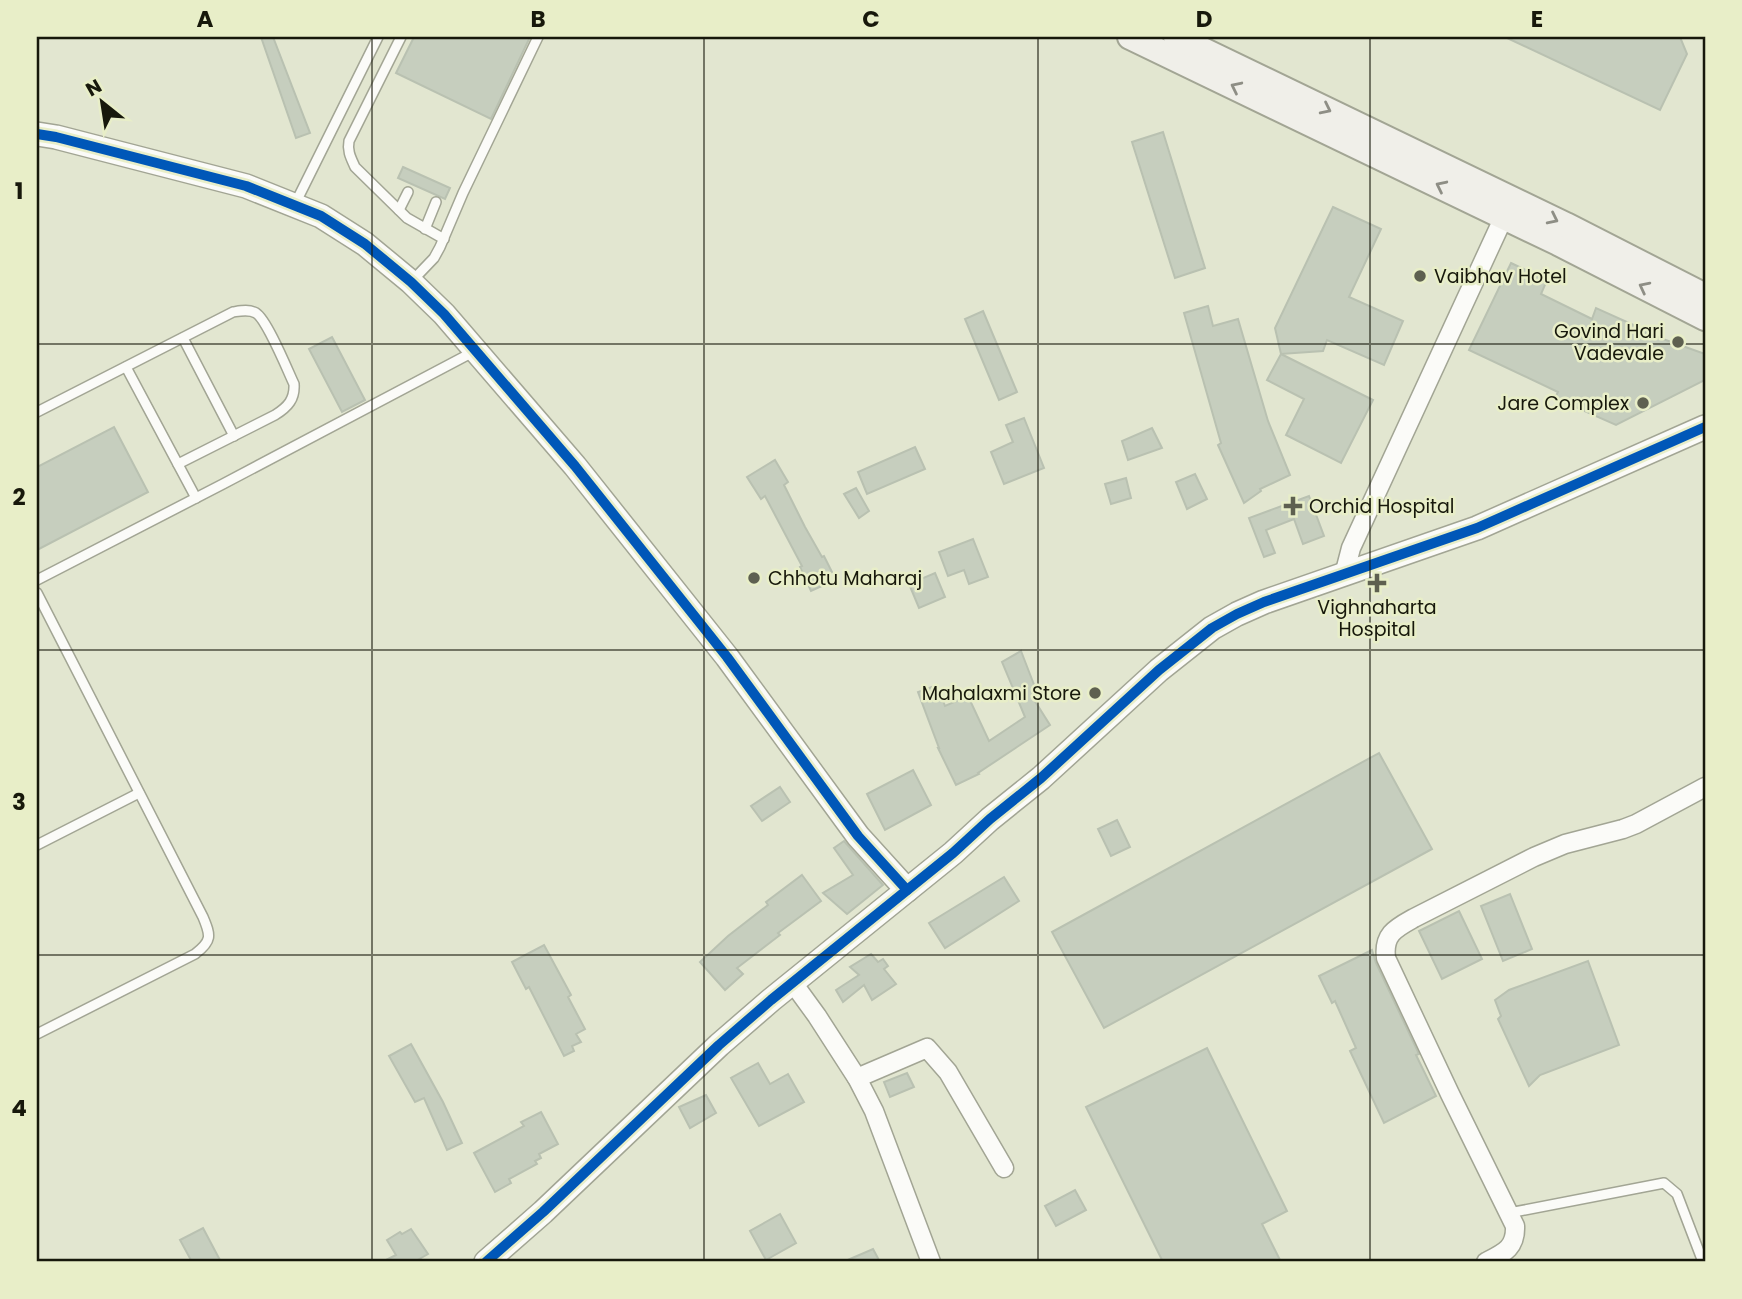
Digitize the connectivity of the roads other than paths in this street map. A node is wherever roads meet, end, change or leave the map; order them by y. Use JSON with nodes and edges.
{"nodes":[{"id":1,"x":378,"y":37,"type":"edge"},
{"id":2,"x":401,"y":37,"type":"edge"},
{"id":3,"x":538,"y":37,"type":"edge"},
{"id":4,"x":1129,"y":37,"type":"edge"},
{"id":5,"x":1176,"y":37,"type":"edge"},
{"id":6,"x":37,"y":134,"type":"edge"},
{"id":7,"x":408,"y":192,"type":"dead end"},
{"id":8,"x":436,"y":202,"type":"dead end"},
{"id":9,"x":294,"y":205,"type":"junction"},
{"id":10,"x":1508,"y":208,"type":"junction"},
{"id":11,"x":399,"y":210,"type":"junction"},
{"id":12,"x":425,"y":229,"type":"junction"},
{"id":13,"x":444,"y":239,"type":"junction"},
{"id":14,"x":411,"y":282,"type":"junction"},
{"id":15,"x":1705,"y":296,"type":"edge"},
{"id":16,"x":1705,"y":318,"type":"edge"},
{"id":17,"x":183,"y":338,"type":"junction"},
{"id":18,"x":475,"y":351,"type":"junction"},
{"id":19,"x":127,"y":367,"type":"junction"},
{"id":20,"x":37,"y":412,"type":"edge"},
{"id":21,"x":1705,"y":427,"type":"edge"},
{"id":22,"x":234,"y":436,"type":"junction"},
{"id":23,"x":178,"y":464,"type":"junction"},
{"id":24,"x":196,"y":498,"type":"junction"},
{"id":25,"x":1345,"y":575,"type":"junction"},
{"id":26,"x":37,"y":580,"type":"edge"},
{"id":27,"x":37,"y":593,"type":"edge"},
{"id":28,"x":1705,"y":787,"type":"edge"},
{"id":29,"x":139,"y":793,"type":"junction"},
{"id":30,"x":37,"y":845,"type":"edge"},
{"id":31,"x":907,"y":890,"type":"junction"},
{"id":32,"x":793,"y":983,"type":"junction"},
{"id":33,"x":37,"y":1034,"type":"edge"},
{"id":34,"x":857,"y":1078,"type":"junction"},
{"id":35,"x":1004,"y":1168,"type":"dead end"},
{"id":36,"x":1509,"y":1213,"type":"junction"},
{"id":37,"x":486,"y":1262,"type":"edge"},
{"id":38,"x":931,"y":1262,"type":"edge"},
{"id":39,"x":1486,"y":1262,"type":"edge"},
{"id":40,"x":1703,"y":1262,"type":"edge"}],
"edges":[{"from":1,"to":9,"type":"lane"},
{"from":2,"to":11,"type":"lane"},
{"from":3,"to":13,"type":"lane"},
{"from":10,"to":4,"type":"main road","one_way":true},
{"from":5,"to":10,"type":"main road","one_way":true},
{"from":6,"to":9,"type":"street"},
{"from":7,"to":11,"type":"lane"},
{"from":8,"to":12,"type":"lane"},
{"from":9,"to":14,"type":"street"},
{"from":10,"to":15,"type":"main road","one_way":true},
{"from":16,"to":10,"type":"main road","one_way":true},
{"from":10,"to":25,"type":"street"},
{"from":11,"to":12,"type":"lane"},
{"from":12,"to":13,"type":"lane"},
{"from":13,"to":14,"type":"lane"},
{"from":14,"to":18,"type":"street"},
{"from":17,"to":19,"type":"lane"},
{"from":17,"to":22,"type":"lane"},
{"from":17,"to":22,"type":"lane"},
{"from":18,"to":24,"type":"lane"},
{"from":18,"to":31,"type":"street"},
{"from":19,"to":20,"type":"lane"},
{"from":19,"to":23,"type":"lane"},
{"from":21,"to":25,"type":"street"},
{"from":22,"to":23,"type":"lane"},
{"from":23,"to":24,"type":"lane"},
{"from":24,"to":26,"type":"lane"},
{"from":25,"to":31,"type":"street"},
{"from":27,"to":29,"type":"lane"},
{"from":28,"to":36,"type":"street"},
{"from":29,"to":30,"type":"lane"},
{"from":29,"to":33,"type":"lane"},
{"from":31,"to":32,"type":"street"},
{"from":32,"to":34,"type":"street"},
{"from":32,"to":37,"type":"street"},
{"from":34,"to":35,"type":"street"},
{"from":34,"to":38,"type":"street"},
{"from":36,"to":39,"type":"street"},
{"from":36,"to":40,"type":"lane"}]}
